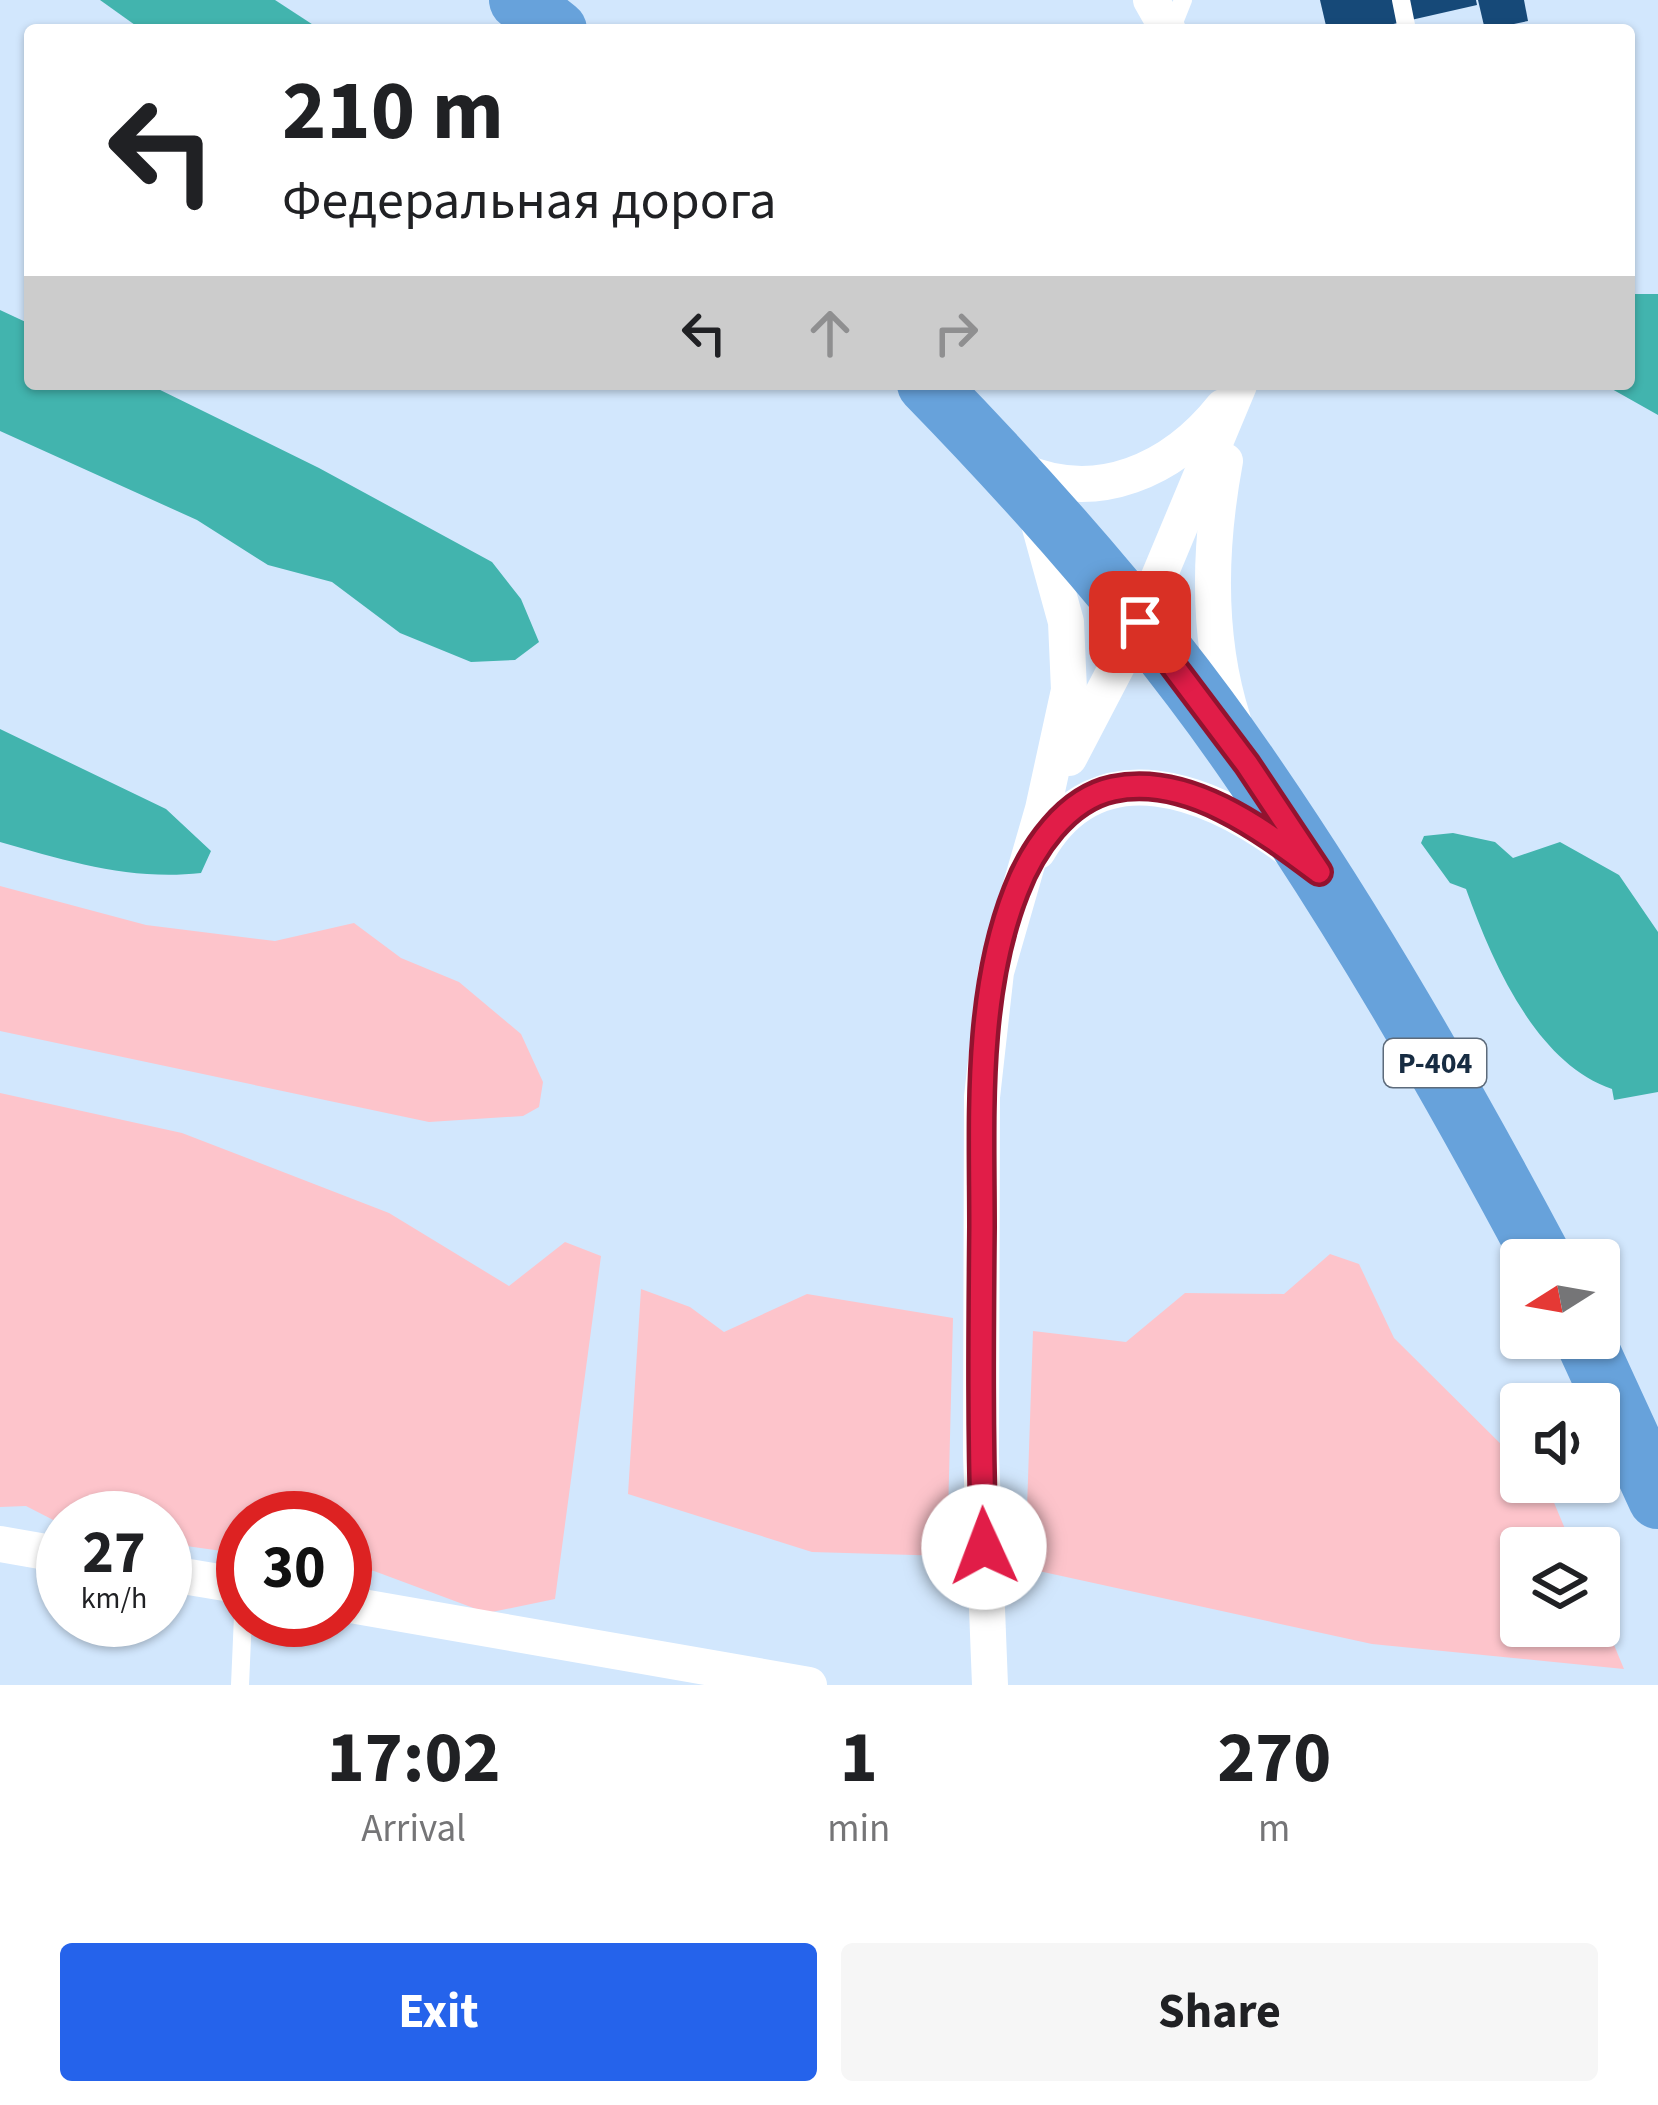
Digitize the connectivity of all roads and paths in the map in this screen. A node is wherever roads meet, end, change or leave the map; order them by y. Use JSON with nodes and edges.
{"nodes":[{"id":1,"x":519,"y":0,"type":"edge"},
{"id":2,"x":549,"y":24,"type":"edge"},
{"id":3,"x":933,"y":390,"type":"edge"},
{"id":4,"x":1234,"y":390,"type":"edge"},
{"id":5,"x":1237,"y":390,"type":"edge"},
{"id":6,"x":1238,"y":390,"type":"edge"},
{"id":7,"x":1004,"y":464,"type":"junction"},
{"id":8,"x":1140,"y":622,"type":"junction"},
{"id":9,"x":1247,"y":764,"type":"junction"},
{"id":10,"x":1043,"y":809,"type":"junction"},
{"id":11,"x":1319,"y":872,"type":"junction"},
{"id":12,"x":1016,"y":891,"type":"junction"},
{"id":13,"x":1532,"y":1239,"type":"edge"},
{"id":14,"x":1594,"y":1359,"type":"edge"},
{"id":15,"x":1658,"y":1499,"type":"edge"},
{"id":16,"x":0,"y":1544,"type":"edge"},
{"id":17,"x":36,"y":1550,"type":"edge"},
{"id":18,"x":372,"y":1609,"type":"edge"},
{"id":19,"x":242,"y":1647,"type":"edge"},
{"id":20,"x":240,"y":1685,"type":"edge"},
{"id":21,"x":809,"y":1685,"type":"edge"},
{"id":22,"x":990,"y":1685,"type":"edge"}],
"edges":[{"from":1,"to":2,"type":"highway"},
{"from":3,"to":7,"type":"highway","number":"Р-404"},
{"from":4,"to":7,"type":"street"},
{"from":5,"to":8,"type":"street"},
{"from":6,"to":9,"type":"street"},
{"from":7,"to":8,"type":"highway","number":"Р-404"},
{"from":7,"to":10,"type":"street"},
{"from":8,"to":9,"type":"highway","number":"Р-404"},
{"from":8,"to":10,"type":"street"},
{"from":9,"to":11,"type":"highway","number":"Р-404"},
{"from":10,"to":12,"type":"street"},
{"from":11,"to":12,"type":"street"},
{"from":11,"to":13,"type":"highway","number":"Р-404"},
{"from":12,"to":22,"type":"street"},
{"from":14,"to":15,"type":"highway"},
{"from":16,"to":17,"type":"street"},
{"from":18,"to":21,"type":"street"},
{"from":19,"to":20,"type":"lane"}]}
